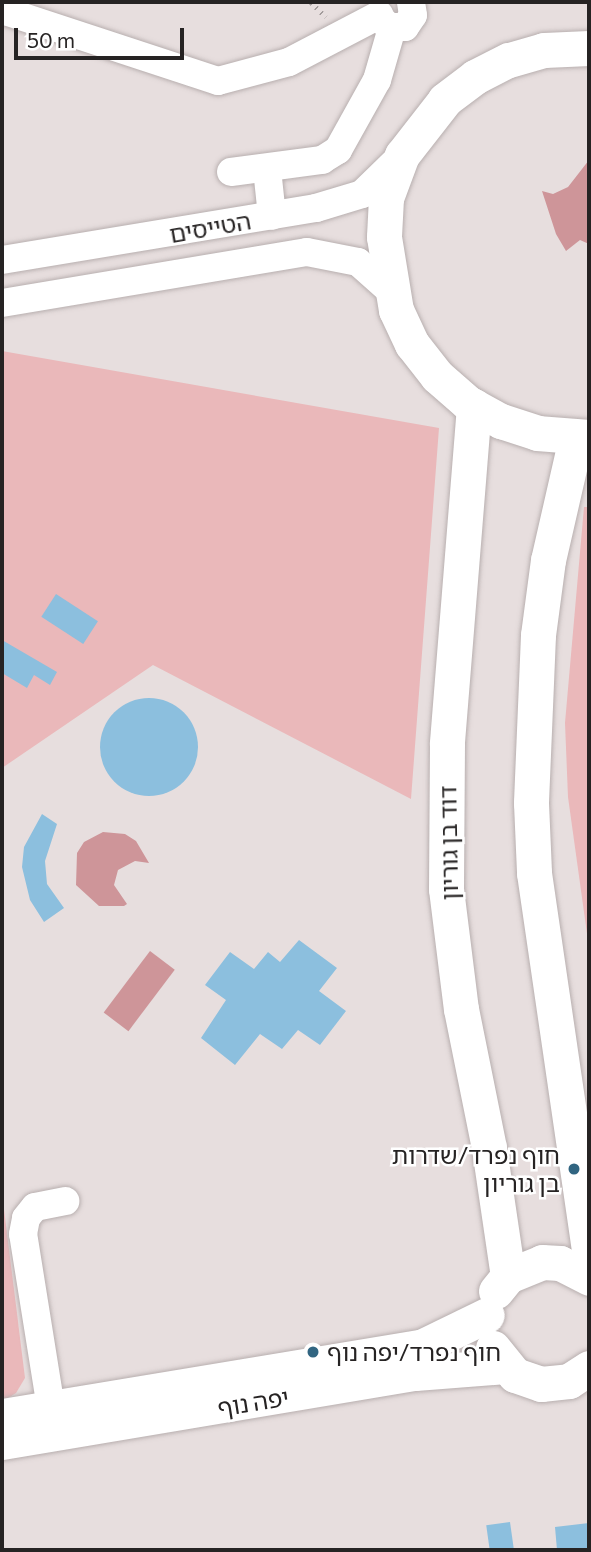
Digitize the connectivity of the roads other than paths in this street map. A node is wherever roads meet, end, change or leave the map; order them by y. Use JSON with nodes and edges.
{"nodes":[{"id":1,"x":4,"y":2,"type":"edge"},
{"id":2,"x":411,"y":2,"type":"edge"},
{"id":3,"x":384,"y":15,"type":"edge"},
{"id":4,"x":589,"y":48,"type":"edge"},
{"id":5,"x":402,"y":155,"type":"junction"},
{"id":6,"x":267,"y":169,"type":"junction"},
{"id":7,"x":231,"y":172,"type":"dead end"},
{"id":8,"x":272,"y":216,"type":"junction"},
{"id":9,"x":2,"y":260,"type":"edge"},
{"id":10,"x":393,"y":293,"type":"junction"},
{"id":11,"x":2,"y":303,"type":"edge"},
{"id":12,"x":474,"y":407,"type":"junction"},
{"id":13,"x":582,"y":437,"type":"edge"},
{"id":14,"x":65,"y":1201,"type":"dead end"},
{"id":15,"x":589,"y":1252,"type":"edge"},
{"id":16,"x":508,"y":1276,"type":"junction"},
{"id":17,"x":589,"y":1278,"type":"edge"},
{"id":18,"x":487,"y":1315,"type":"junction"},
{"id":19,"x":505,"y":1366,"type":"junction"},
{"id":20,"x":589,"y":1368,"type":"edge"},
{"id":21,"x":51,"y":1408,"type":"junction"},
{"id":22,"x":2,"y":1416,"type":"edge"},
{"id":23,"x":2,"y":1442,"type":"edge"}],
"edges":[{"from":1,"to":3,"type":"street"},
{"from":2,"to":3,"type":"street"},
{"from":3,"to":6,"type":"street"},
{"from":4,"to":5,"type":"main road"},
{"from":5,"to":8,"type":"street","name":"הטייסים"},
{"from":5,"to":10,"type":"main road"},
{"from":6,"to":7,"type":"street"},
{"from":6,"to":8,"type":"street"},
{"from":8,"to":9,"type":"street","name":"הטייסים"},
{"from":10,"to":11,"type":"street","name":"הטייסים"},
{"from":10,"to":12,"type":"main road"},
{"from":12,"to":13,"type":"main road"},
{"from":12,"to":16,"type":"main road","name":"דוד בן גוריון"},
{"from":13,"to":15,"type":"main road"},
{"from":14,"to":21,"type":"street"},
{"from":16,"to":17,"type":"main road"},
{"from":16,"to":18,"type":"main road"},
{"from":18,"to":19,"type":"main road"},
{"from":18,"to":21,"type":"main road","name":"יפה נוף"},
{"from":19,"to":20,"type":"main road"},
{"from":19,"to":23,"type":"main road","name":"יפה נוף"},
{"from":21,"to":22,"type":"main road","name":"יפה נוף"}]}
